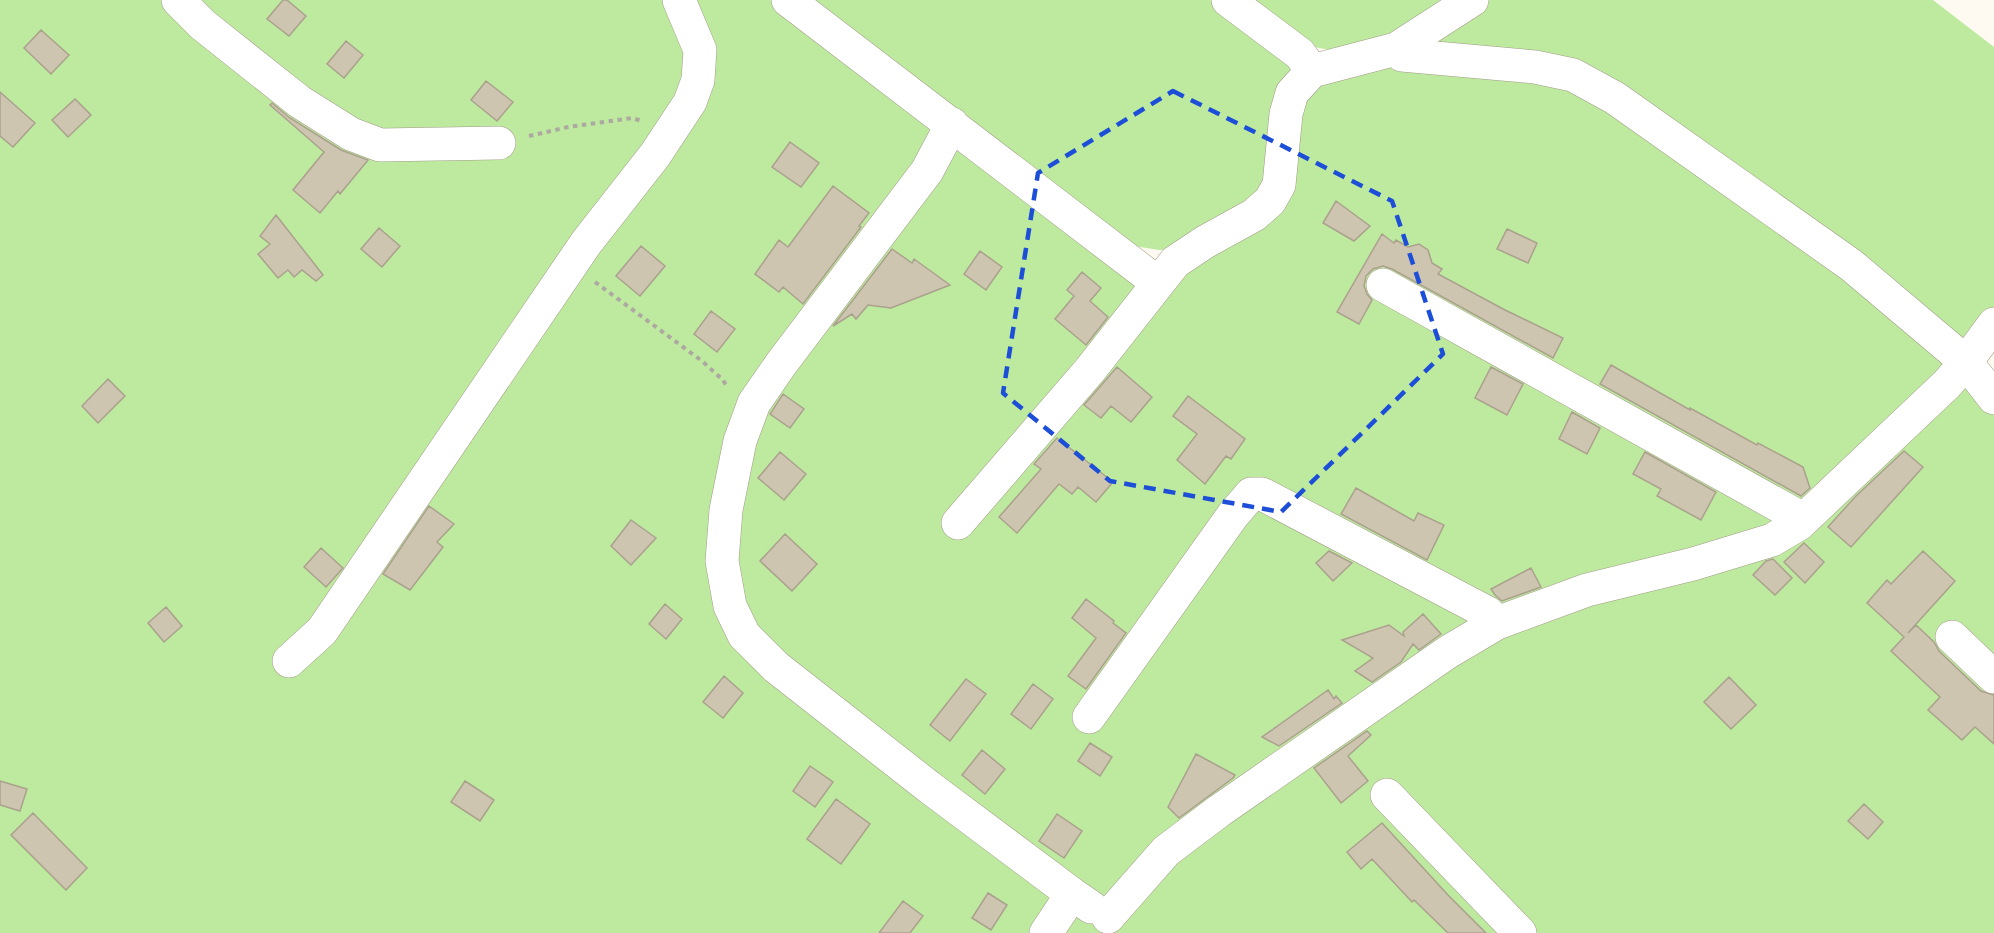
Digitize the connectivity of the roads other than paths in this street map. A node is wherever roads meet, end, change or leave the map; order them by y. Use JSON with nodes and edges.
{"nodes":[{"id":1,"x":178,"y":0,"type":"edge"},
{"id":2,"x":679,"y":0,"type":"edge"},
{"id":3,"x":788,"y":0,"type":"edge"},
{"id":4,"x":1228,"y":0,"type":"edge"},
{"id":5,"x":1472,"y":0,"type":"edge"},
{"id":6,"x":1395,"y":49,"type":"junction"},
{"id":7,"x":1312,"y":71,"type":"junction"},
{"id":8,"x":952,"y":124,"type":"junction"},
{"id":9,"x":499,"y":143,"type":"road end"},
{"id":10,"x":1158,"y":283,"type":"junction"},
{"id":11,"x":1383,"y":285,"type":"dead end"},
{"id":12,"x":1994,"y":324,"type":"edge"},
{"id":13,"x":1966,"y":362,"type":"junction"},
{"id":14,"x":1994,"y":398,"type":"edge"},
{"id":15,"x":958,"y":523,"type":"dead end"},
{"id":16,"x":1799,"y":525,"type":"junction"},
{"id":17,"x":1497,"y":623,"type":"junction"},
{"id":18,"x":1952,"y":637,"type":"dead end"},
{"id":19,"x":289,"y":661,"type":"dead end"},
{"id":20,"x":1994,"y":677,"type":"edge"},
{"id":21,"x":1089,"y":717,"type":"dead end"},
{"id":22,"x":1387,"y":795,"type":"dead end"},
{"id":23,"x":1072,"y":894,"type":"junction"},
{"id":24,"x":1114,"y":925,"type":"edge"},
{"id":25,"x":1046,"y":933,"type":"edge"},
{"id":26,"x":1520,"y":933,"type":"edge"}],
"edges":[{"from":1,"to":9,"type":"lane"},
{"from":2,"to":19,"type":"lane"},
{"from":3,"to":8,"type":"lane"},
{"from":4,"to":7,"type":"lane"},
{"from":5,"to":6,"type":"lane"},
{"from":6,"to":7,"type":"lane"},
{"from":6,"to":13,"type":"lane"},
{"from":7,"to":10,"type":"lane"},
{"from":8,"to":10,"type":"lane"},
{"from":8,"to":23,"type":"lane"},
{"from":10,"to":15,"type":"lane"},
{"from":11,"to":16,"type":"lane"},
{"from":12,"to":13,"type":"lane"},
{"from":13,"to":14,"type":"lane"},
{"from":13,"to":16,"type":"lane"},
{"from":16,"to":17,"type":"lane"},
{"from":17,"to":21,"type":"lane"},
{"from":17,"to":24,"type":"lane"},
{"from":18,"to":20,"type":"lane"},
{"from":22,"to":26,"type":"lane"},
{"from":23,"to":24,"type":"lane"},
{"from":23,"to":25,"type":"lane"}]}
